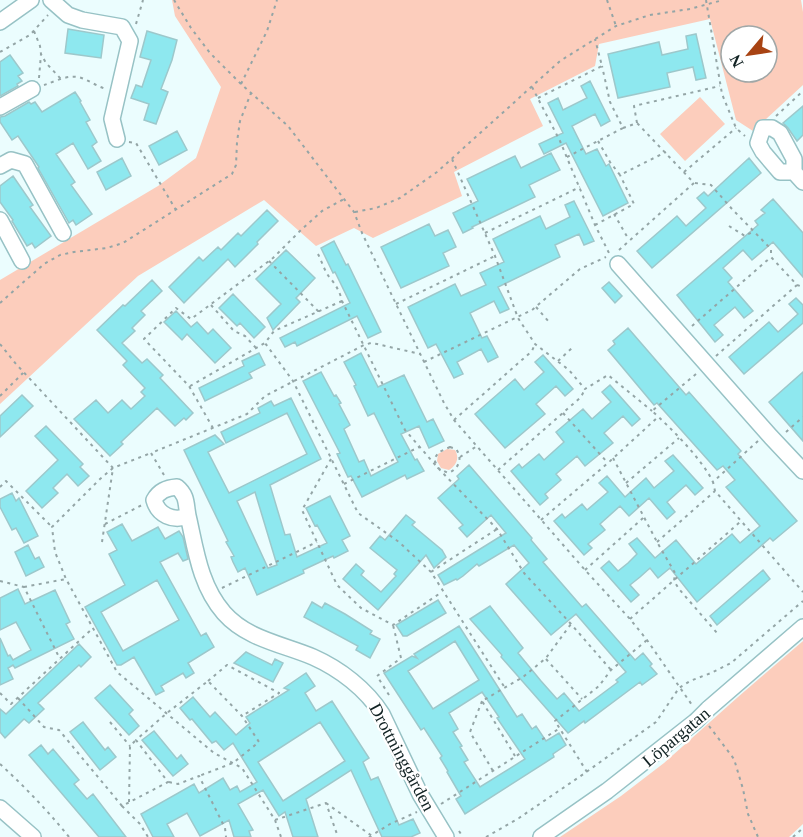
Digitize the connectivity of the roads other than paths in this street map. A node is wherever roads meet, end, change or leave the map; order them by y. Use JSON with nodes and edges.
{"nodes":[{"id":1,"x":31,"y":0,"type":"edge"},
{"id":2,"x":53,"y":2,"type":"edge"},
{"id":3,"x":0,"y":22,"type":"edge"},
{"id":4,"x":32,"y":89,"type":"dead end"},
{"id":5,"x":0,"y":107,"type":"edge"},
{"id":6,"x":117,"y":139,"type":"road end"},
{"id":7,"x":0,"y":166,"type":"edge"},
{"id":8,"x":799,"y":177,"type":"edge"},
{"id":9,"x":0,"y":220,"type":"edge"},
{"id":10,"x":63,"y":232,"type":"dead end"},
{"id":11,"x":614,"y":260,"type":"road end"},
{"id":12,"x":22,"y":261,"type":"dead end"},
{"id":13,"x":803,"y":471,"type":"edge"},
{"id":14,"x":188,"y":516,"type":"junction"},
{"id":15,"x":803,"y":627,"type":"edge"},
{"id":16,"x":0,"y":808,"type":"edge"},
{"id":17,"x":33,"y":837,"type":"edge"},
{"id":18,"x":446,"y":837,"type":"edge"},
{"id":19,"x":541,"y":837,"type":"edge"}],
"edges":[{"from":1,"to":3,"type":"street"},
{"from":2,"to":6,"type":"street"},
{"from":4,"to":5,"type":"street"},
{"from":7,"to":10,"type":"street"},
{"from":8,"to":8,"type":"street"},
{"from":9,"to":12,"type":"street"},
{"from":11,"to":13,"type":"street"},
{"from":14,"to":14,"type":"street","name":"Drottninggården"},
{"from":14,"to":18,"type":"street","name":"Drottninggården"},
{"from":15,"to":19,"type":"street","name":"Löpargatan"},
{"from":16,"to":17,"type":"street"}]}
